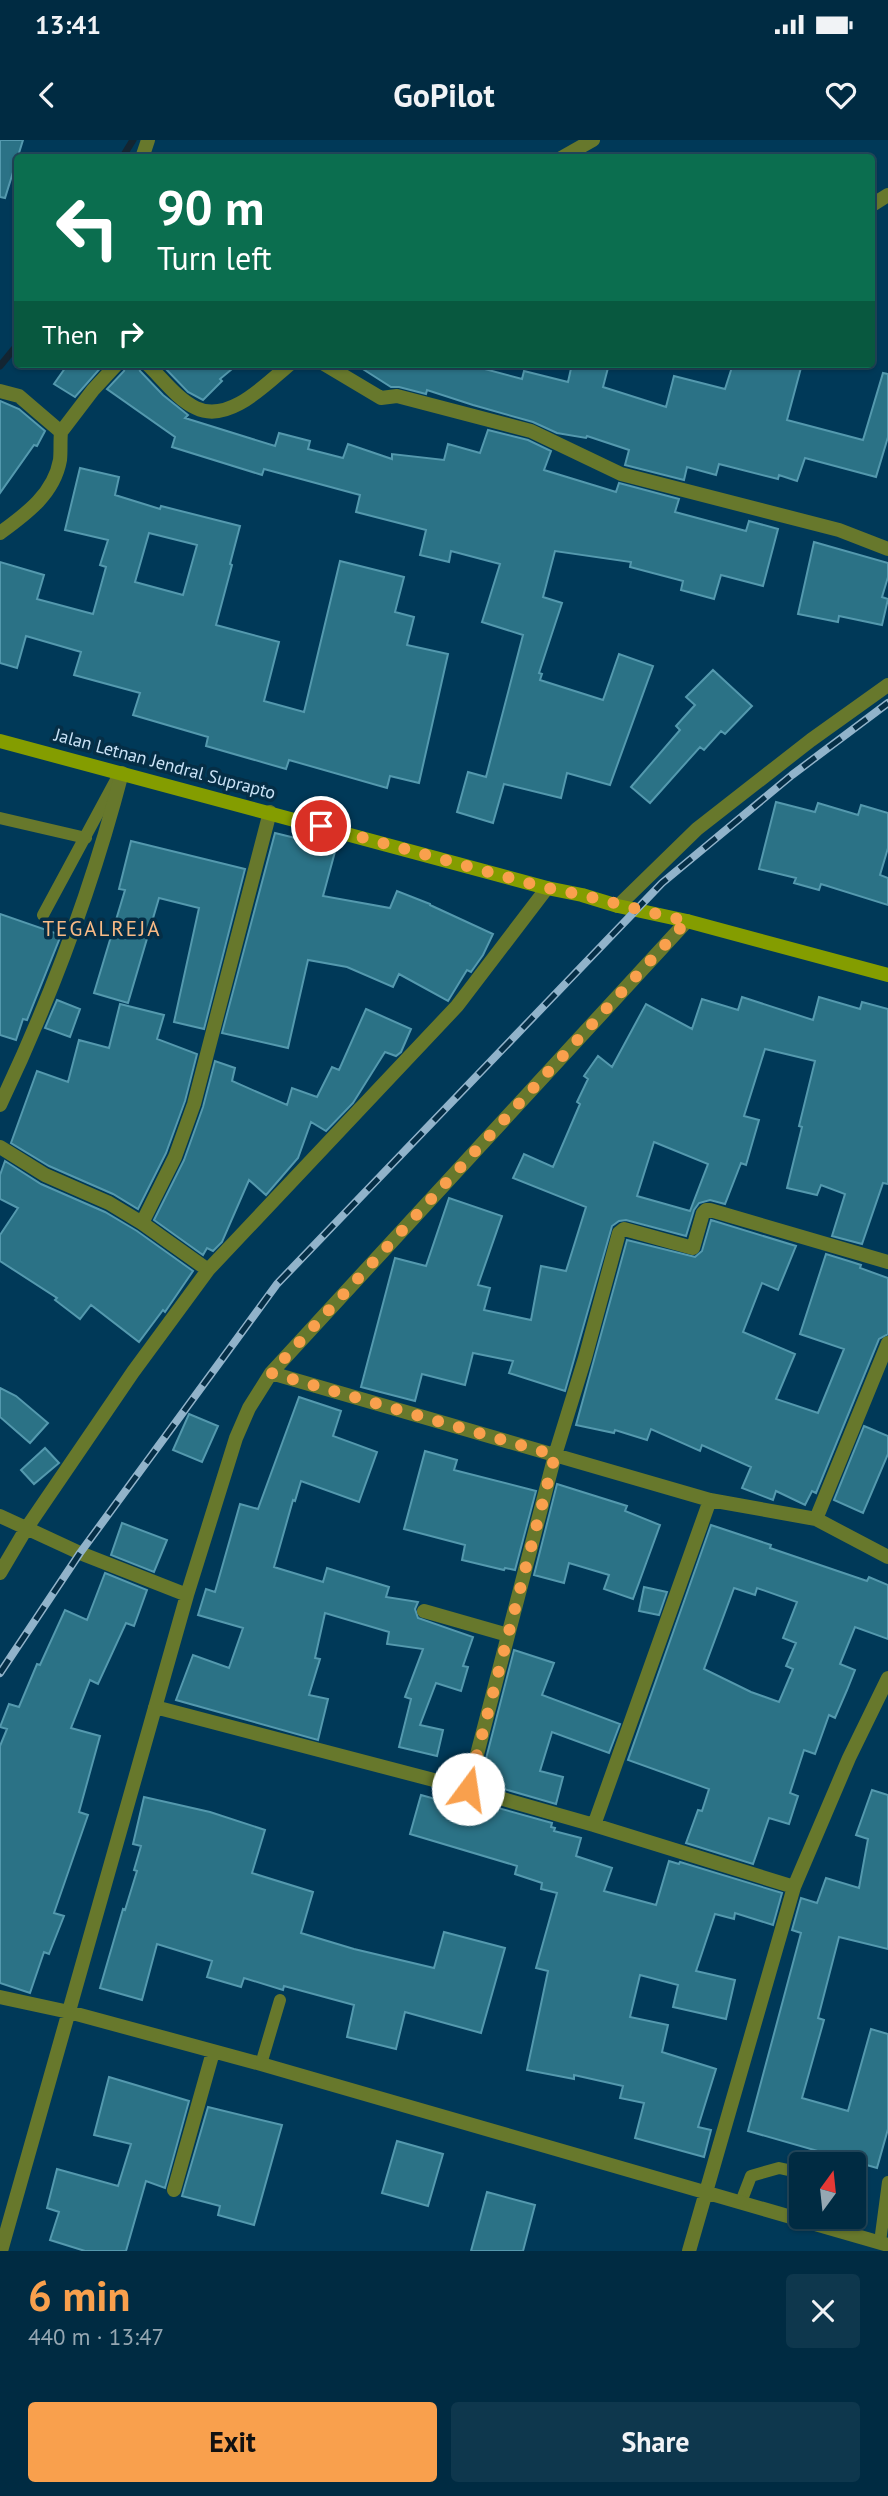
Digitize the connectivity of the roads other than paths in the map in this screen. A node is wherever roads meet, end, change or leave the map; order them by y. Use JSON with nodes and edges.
{"nodes":[{"id":1,"x":593,"y":140,"type":"edge"},
{"id":2,"x":568,"y":154,"type":"edge"},
{"id":3,"x":113,"y":368,"type":"edge"},
{"id":4,"x":151,"y":368,"type":"edge"},
{"id":5,"x":285,"y":368,"type":"edge"},
{"id":6,"x":331,"y":368,"type":"edge"},
{"id":7,"x":0,"y":391,"type":"edge"},
{"id":8,"x":61,"y":435,"type":"junction"},
{"id":9,"x":0,"y":533,"type":"edge"},
{"id":10,"x":888,"y":549,"type":"edge"},
{"id":11,"x":888,"y":685,"type":"edge"},
{"id":12,"x":0,"y":741,"type":"edge"},
{"id":13,"x":121,"y":773,"type":"junction"},
{"id":14,"x":271,"y":812,"type":"junction"},
{"id":15,"x":0,"y":818,"type":"edge"},
{"id":16,"x":86,"y":838,"type":"junction"},
{"id":17,"x":547,"y":888,"type":"junction"},
{"id":18,"x":618,"y":906,"type":"junction"},
{"id":19,"x":43,"y":915,"type":"dead end"},
{"id":20,"x":687,"y":921,"type":"junction"},
{"id":21,"x":888,"y":975,"type":"edge"},
{"id":22,"x":0,"y":1105,"type":"edge"},
{"id":23,"x":0,"y":1147,"type":"edge"},
{"id":24,"x":142,"y":1223,"type":"junction"},
{"id":25,"x":888,"y":1262,"type":"edge"},
{"id":26,"x":208,"y":1270,"type":"junction"},
{"id":27,"x":888,"y":1343,"type":"edge"},
{"id":28,"x":271,"y":1373,"type":"junction"},
{"id":29,"x":555,"y":1455,"type":"junction"},
{"id":30,"x":710,"y":1500,"type":"junction"},
{"id":31,"x":0,"y":1516,"type":"edge"},
{"id":32,"x":816,"y":1520,"type":"junction"},
{"id":33,"x":26,"y":1529,"type":"junction"},
{"id":34,"x":888,"y":1556,"type":"edge"},
{"id":35,"x":0,"y":1573,"type":"edge"},
{"id":36,"x":187,"y":1595,"type":"junction"},
{"id":37,"x":425,"y":1611,"type":"dead end"},
{"id":38,"x":508,"y":1635,"type":"junction"},
{"id":39,"x":888,"y":1678,"type":"edge"},
{"id":40,"x":155,"y":1707,"type":"junction"},
{"id":41,"x":468,"y":1789,"type":"junction"},
{"id":42,"x":594,"y":1825,"type":"junction"},
{"id":43,"x":794,"y":1887,"type":"junction"},
{"id":44,"x":0,"y":1997,"type":"edge"},
{"id":45,"x":281,"y":2000,"type":"dead end"},
{"id":46,"x":69,"y":2012,"type":"junction"},
{"id":47,"x":213,"y":2052,"type":"junction"},
{"id":48,"x":261,"y":2064,"type":"junction"},
{"id":49,"x":789,"y":2170,"type":"edge"},
{"id":50,"x":888,"y":2182,"type":"edge"},
{"id":51,"x":174,"y":2190,"type":"dead end"},
{"id":52,"x":706,"y":2192,"type":"junction"},
{"id":53,"x":741,"y":2202,"type":"junction"},
{"id":54,"x":847,"y":2233,"type":"joint"},
{"id":55,"x":884,"y":2244,"type":"edge"},
{"id":56,"x":1,"y":2251,"type":"edge"},
{"id":57,"x":689,"y":2251,"type":"edge"}],
"edges":[{"from":1,"to":2,"type":"street"},
{"from":3,"to":8,"type":"street"},
{"from":4,"to":5,"type":"street"},
{"from":6,"to":10,"type":"street"},
{"from":7,"to":8,"type":"street"},
{"from":8,"to":9,"type":"street"},
{"from":11,"to":18,"type":"street"},
{"from":12,"to":13,"type":"main road","name":"Jalan Letnan Jendral Suprapto"},
{"from":13,"to":14,"type":"main road","name":"Jalan Letnan Jendral Suprapto"},
{"from":13,"to":16,"type":"lane"},
{"from":13,"to":22,"type":"street"},
{"from":14,"to":17,"type":"main road","name":"Jalan Letnan Jendral Suprapto"},
{"from":14,"to":24,"type":"street"},
{"from":15,"to":16,"type":"lane"},
{"from":16,"to":19,"type":"lane"},
{"from":17,"to":18,"type":"main road","name":"Jalan Letnan Jendral Suprapto"},
{"from":17,"to":26,"type":"street"},
{"from":18,"to":20,"type":"main road","name":"Jalan Letnan Jendral Suprapto"},
{"from":20,"to":21,"type":"main road","name":"Jalan Letnan Jendral Suprapto"},
{"from":20,"to":28,"type":"street"},
{"from":23,"to":24,"type":"street"},
{"from":24,"to":26,"type":"street"},
{"from":25,"to":29,"type":"street"},
{"from":26,"to":33,"type":"street"},
{"from":27,"to":32,"type":"street"},
{"from":28,"to":29,"type":"street"},
{"from":28,"to":36,"type":"street"},
{"from":29,"to":30,"type":"street"},
{"from":29,"to":38,"type":"street"},
{"from":30,"to":32,"type":"street"},
{"from":30,"to":42,"type":"street"},
{"from":31,"to":33,"type":"street"},
{"from":32,"to":34,"type":"street"},
{"from":33,"to":35,"type":"street"},
{"from":33,"to":36,"type":"street"},
{"from":36,"to":40,"type":"street"},
{"from":37,"to":38,"type":"street"},
{"from":38,"to":41,"type":"street"},
{"from":39,"to":43,"type":"street"},
{"from":40,"to":41,"type":"street"},
{"from":40,"to":46,"type":"street"},
{"from":41,"to":42,"type":"street"},
{"from":42,"to":43,"type":"street"},
{"from":43,"to":52,"type":"street"},
{"from":44,"to":46,"type":"street"},
{"from":45,"to":48,"type":"lane"},
{"from":46,"to":47,"type":"street"},
{"from":46,"to":56,"type":"street"},
{"from":47,"to":48,"type":"street"},
{"from":47,"to":51,"type":"street"},
{"from":48,"to":52,"type":"street"},
{"from":49,"to":53,"type":"lane"},
{"from":50,"to":55,"type":"lane"},
{"from":52,"to":53,"type":"street"},
{"from":52,"to":57,"type":"street"},
{"from":53,"to":54,"type":"street"},
{"from":54,"to":55,"type":"street"}]}
